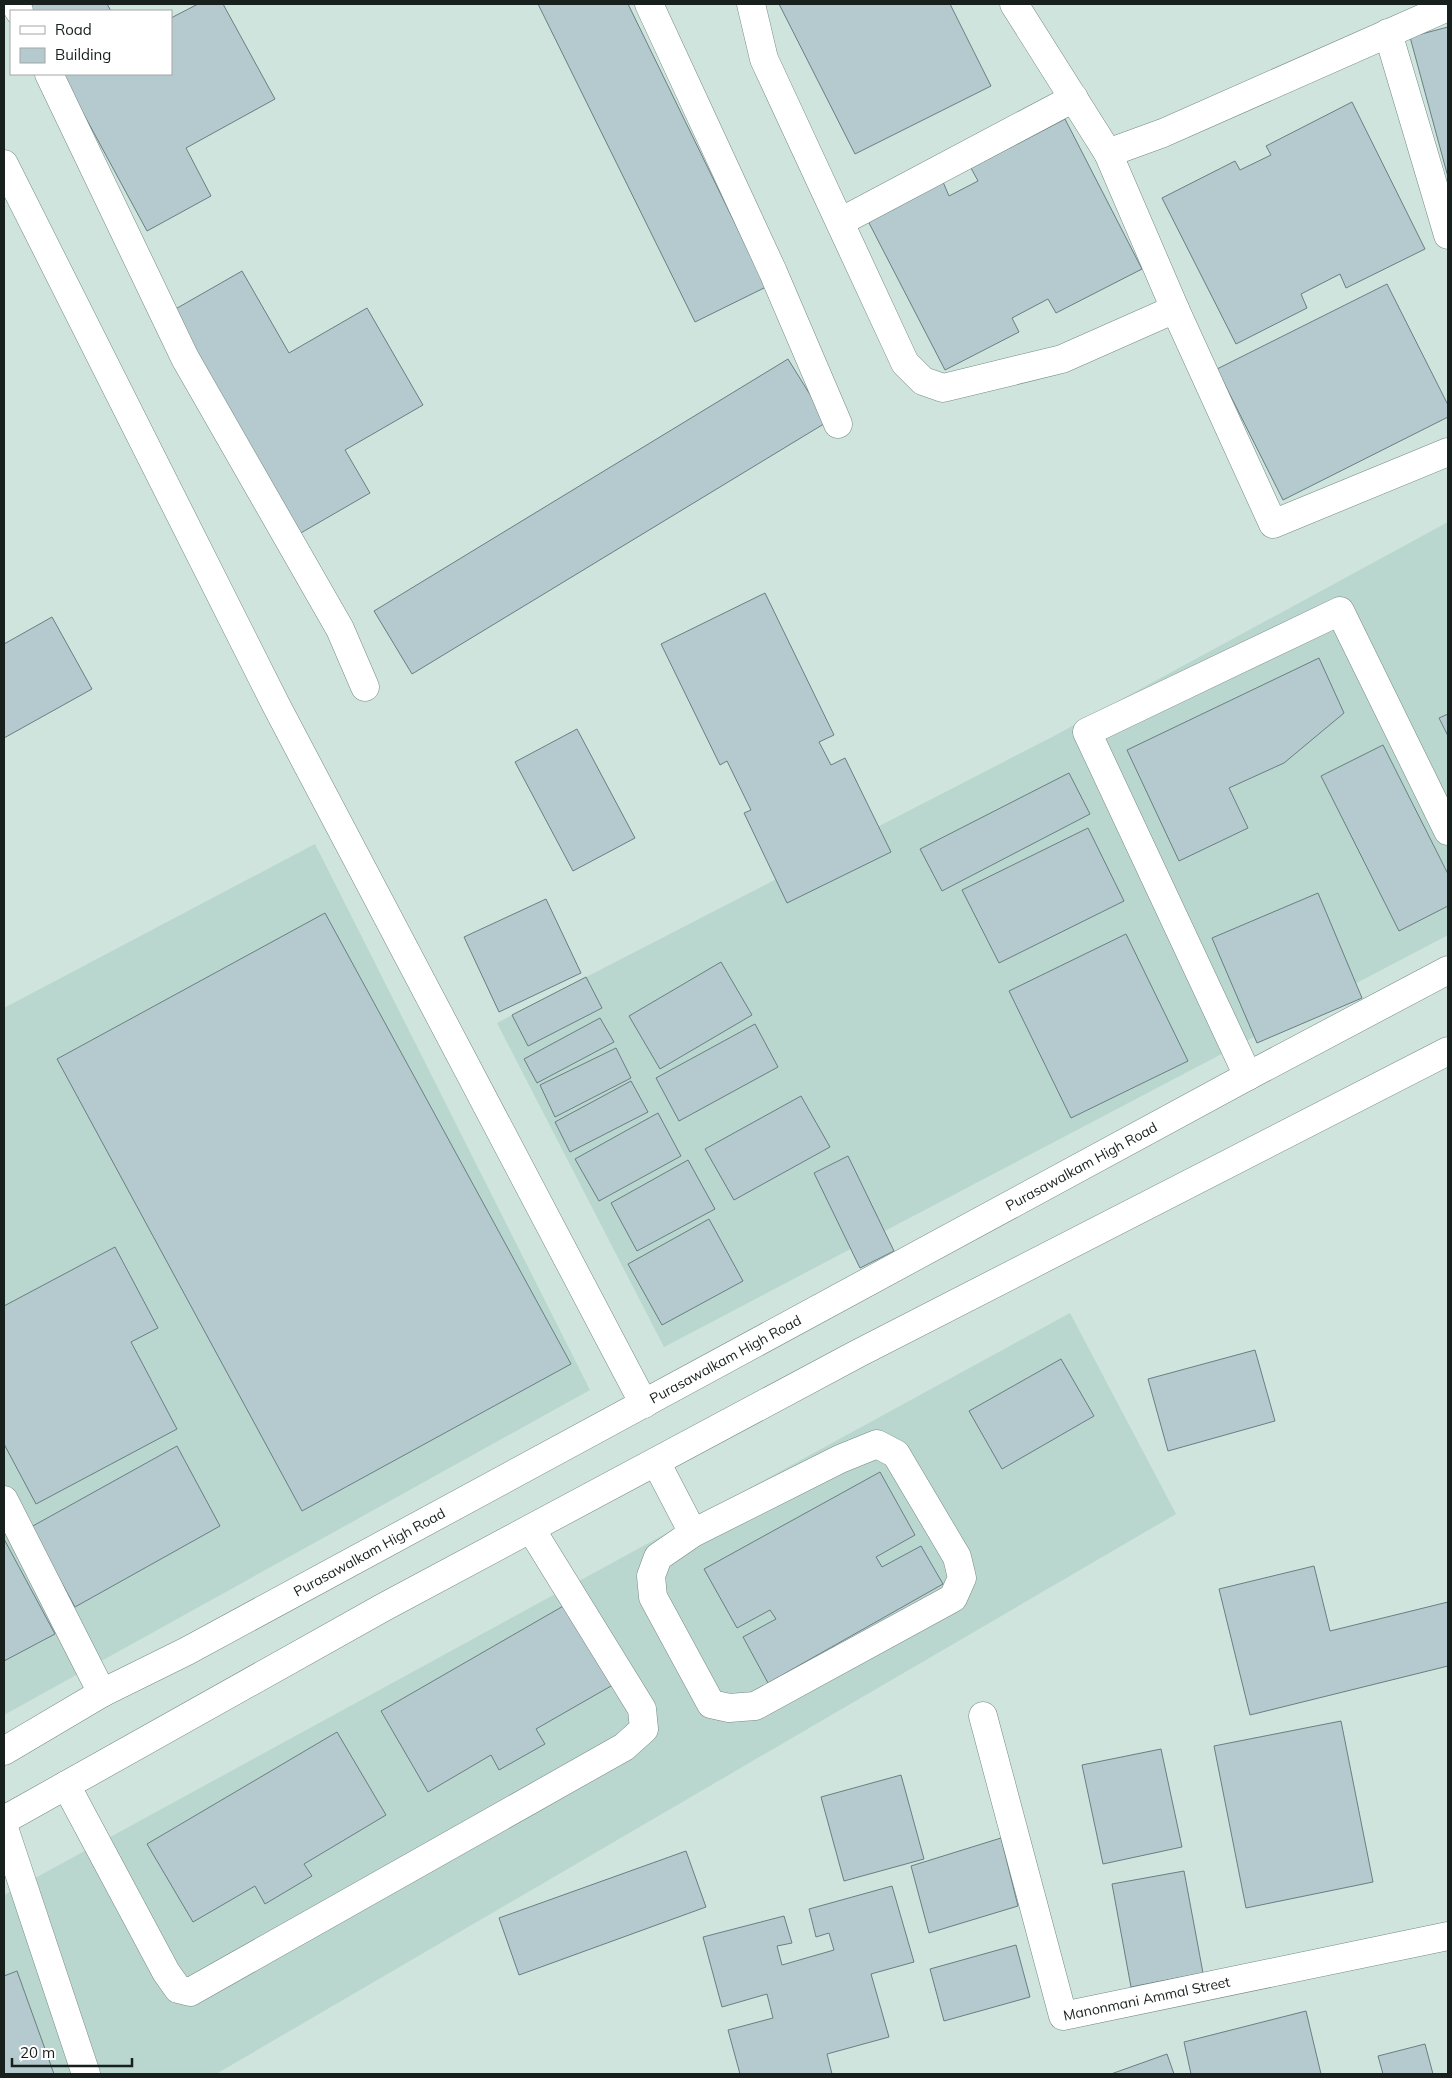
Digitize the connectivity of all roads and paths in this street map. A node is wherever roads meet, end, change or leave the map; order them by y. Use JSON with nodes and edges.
{"nodes":[{"id":1,"x":649,"y":4,"type":"edge"},
{"id":2,"x":751,"y":4,"type":"edge"},
{"id":3,"x":1014,"y":4,"type":"edge"},
{"id":4,"x":1448,"y":7,"type":"edge"},
{"id":5,"x":1388,"y":34,"type":"junction"},
{"id":6,"x":49,"y":75,"type":"edge"},
{"id":7,"x":1074,"y":98,"type":"junction"},
{"id":8,"x":1108,"y":153,"type":"junction"},
{"id":9,"x":4,"y":164,"type":"edge"},
{"id":10,"x":840,"y":222,"type":"junction"},
{"id":11,"x":1448,"y":235,"type":"edge"},
{"id":12,"x":1175,"y":309,"type":"junction"},
{"id":13,"x":838,"y":424,"type":"dead end"},
{"id":14,"x":1448,"y":452,"type":"edge"},
{"id":15,"x":365,"y":687,"type":"dead end"},
{"id":16,"x":1448,"y":830,"type":"edge"},
{"id":17,"x":1448,"y":970,"type":"edge"},
{"id":18,"x":1448,"y":1051,"type":"edge"},
{"id":19,"x":1248,"y":1076,"type":"junction"},
{"id":20,"x":644,"y":1404,"type":"junction"},
{"id":21,"x":656,"y":1462,"type":"junction"},
{"id":22,"x":4,"y":1500,"type":"edge"},
{"id":23,"x":531,"y":1529,"type":"junction"},
{"id":24,"x":693,"y":1533,"type":"junction"},
{"id":25,"x":102,"y":1693,"type":"junction"},
{"id":26,"x":983,"y":1716,"type":"dead end"},
{"id":27,"x":4,"y":1751,"type":"edge"},
{"id":28,"x":66,"y":1785,"type":"junction"},
{"id":29,"x":4,"y":1820,"type":"edge"},
{"id":30,"x":4,"y":1828,"type":"edge"},
{"id":31,"x":1448,"y":1936,"type":"edge"},
{"id":32,"x":86,"y":2074,"type":"edge"}],
"edges":[{"from":1,"to":13,"type":"street"},
{"from":2,"to":10,"type":"street"},
{"from":3,"to":7,"type":"street"},
{"from":4,"to":5,"type":"street"},
{"from":5,"to":8,"type":"street"},
{"from":5,"to":11,"type":"street"},
{"from":6,"to":15,"type":"street"},
{"from":7,"to":8,"type":"street"},
{"from":7,"to":10,"type":"street"},
{"from":8,"to":12,"type":"street"},
{"from":9,"to":20,"type":"street"},
{"from":10,"to":12,"type":"street"},
{"from":12,"to":14,"type":"street"},
{"from":16,"to":19,"type":"street"},
{"from":17,"to":19,"type":"street","name":"Purasawalkam High Road"},
{"from":18,"to":21,"type":"street"},
{"from":19,"to":20,"type":"street","name":"Purasawalkam High Road"},
{"from":20,"to":25,"type":"street","name":"Purasawalkam High Road"},
{"from":21,"to":23,"type":"street"},
{"from":21,"to":24,"type":"street"},
{"from":22,"to":25,"type":"street"},
{"from":23,"to":28,"type":"street"},
{"from":23,"to":28,"type":"street"},
{"from":24,"to":24,"type":"street"},
{"from":25,"to":27,"type":"street","name":"Purasawalkam High Road"},
{"from":26,"to":31,"type":"street","name":"Manonmani Ammal Street"},
{"from":28,"to":29,"type":"street"},
{"from":30,"to":32,"type":"street"}]}
